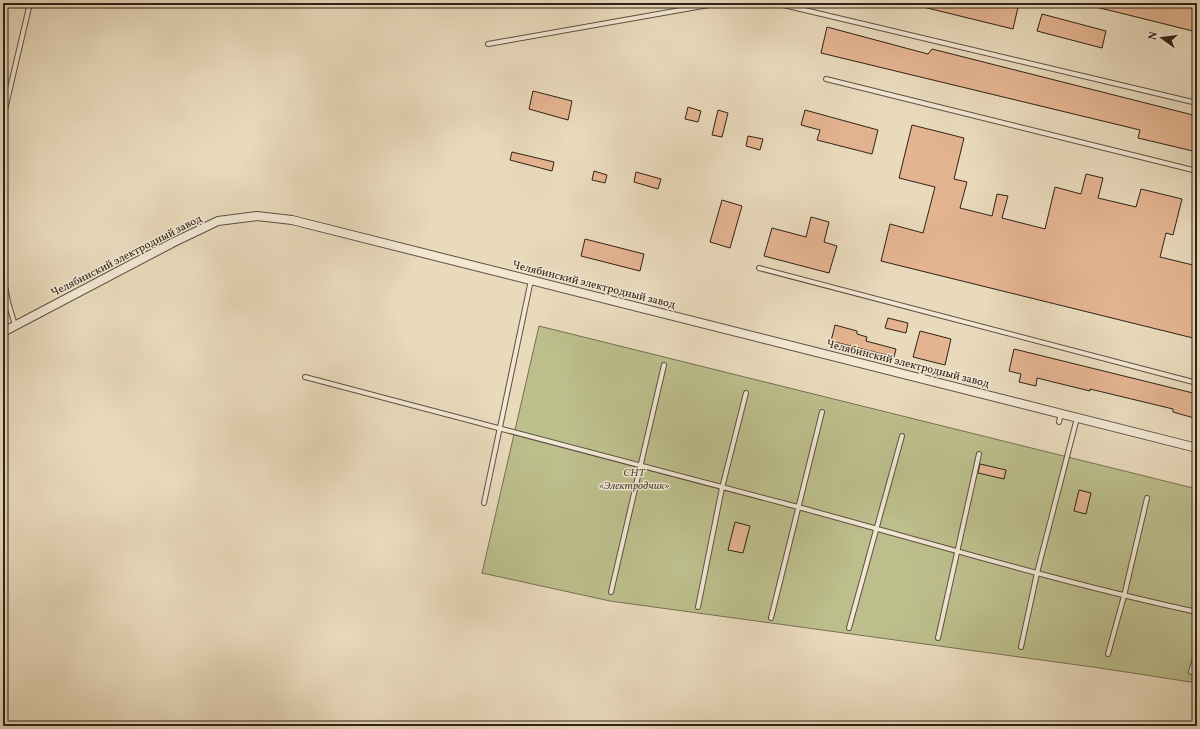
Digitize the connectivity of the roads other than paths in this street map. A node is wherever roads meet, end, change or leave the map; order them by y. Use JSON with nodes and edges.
{"nodes":[{"id":1,"x":30,"y":3,"type":"edge"},
{"id":2,"x":720,"y":3,"type":"edge"},
{"id":3,"x":775,"y":3,"type":"edge"},
{"id":4,"x":488,"y":44,"type":"dead end"},
{"id":5,"x":826,"y":79,"type":"dead end"},
{"id":6,"x":5,"y":102,"type":"edge"},
{"id":7,"x":1197,"y":103,"type":"edge"},
{"id":8,"x":3,"y":119,"type":"edge"},
{"id":9,"x":1197,"y":171,"type":"edge"},
{"id":10,"x":759,"y":268,"type":"dead end"},
{"id":11,"x":3,"y":275,"type":"edge"},
{"id":12,"x":531,"y":280,"type":"junction"},
{"id":13,"x":16,"y":326,"type":"junction"},
{"id":14,"x":3,"y":332,"type":"edge"},
{"id":15,"x":664,"y":365,"type":"dead end"},
{"id":16,"x":305,"y":377,"type":"dead end"},
{"id":17,"x":1197,"y":383,"type":"edge"},
{"id":18,"x":746,"y":393,"type":"dead end"},
{"id":19,"x":822,"y":412,"type":"dead end"},
{"id":20,"x":1061,"y":413,"type":"junction"},
{"id":21,"x":1077,"y":417,"type":"junction"},
{"id":22,"x":1059,"y":422,"type":"dead end"},
{"id":23,"x":501,"y":426,"type":"junction"},
{"id":24,"x":902,"y":436,"type":"dead end"},
{"id":25,"x":1197,"y":448,"type":"edge"},
{"id":26,"x":979,"y":454,"type":"dead end"},
{"id":27,"x":641,"y":465,"type":"junction"},
{"id":28,"x":722,"y":488,"type":"junction"},
{"id":29,"x":1147,"y":498,"type":"dead end"},
{"id":30,"x":484,"y":503,"type":"dead end"},
{"id":31,"x":798,"y":507,"type":"junction"},
{"id":32,"x":876,"y":529,"type":"junction"},
{"id":33,"x":956,"y":552,"type":"junction"},
{"id":34,"x":1037,"y":574,"type":"junction"},
{"id":35,"x":611,"y":592,"type":"dead end"},
{"id":36,"x":1124,"y":596,"type":"junction"},
{"id":37,"x":698,"y":607,"type":"dead end"},
{"id":38,"x":1197,"y":612,"type":"edge"},
{"id":39,"x":771,"y":618,"type":"dead end"},
{"id":40,"x":849,"y":628,"type":"dead end"},
{"id":41,"x":938,"y":638,"type":"dead end"},
{"id":42,"x":1021,"y":647,"type":"dead end"},
{"id":43,"x":1197,"y":651,"type":"edge"},
{"id":44,"x":1108,"y":654,"type":"dead end"},
{"id":45,"x":1191,"y":672,"type":"dead end"}],
"edges":[{"from":1,"to":6,"type":"lane"},
{"from":2,"to":4,"type":"lane"},
{"from":3,"to":7,"type":"lane"},
{"from":5,"to":9,"type":"lane"},
{"from":6,"to":8,"type":"lane"},
{"from":10,"to":17,"type":"lane"},
{"from":11,"to":13,"type":"lane"},
{"from":12,"to":13,"type":"street","name":"Челябинский электродный завод"},
{"from":12,"to":20,"type":"street","name":"Челябинский электродный завод"},
{"from":12,"to":23,"type":"lane"},
{"from":13,"to":14,"type":"street","name":"Челябинский электродный завод"},
{"from":15,"to":27,"type":"lane"},
{"from":16,"to":23,"type":"lane"},
{"from":18,"to":28,"type":"lane"},
{"from":19,"to":31,"type":"lane"},
{"from":20,"to":21,"type":"street","name":"Челябинский электродный завод"},
{"from":20,"to":22,"type":"lane"},
{"from":21,"to":25,"type":"street","name":"Челябинский электродный завод"},
{"from":21,"to":34,"type":"lane"},
{"from":23,"to":27,"type":"lane"},
{"from":23,"to":30,"type":"lane"},
{"from":24,"to":32,"type":"lane"},
{"from":26,"to":33,"type":"lane"},
{"from":27,"to":28,"type":"lane"},
{"from":27,"to":35,"type":"lane"},
{"from":28,"to":31,"type":"lane"},
{"from":28,"to":37,"type":"lane"},
{"from":29,"to":36,"type":"lane"},
{"from":31,"to":32,"type":"lane"},
{"from":31,"to":39,"type":"lane"},
{"from":32,"to":33,"type":"lane"},
{"from":32,"to":40,"type":"lane"},
{"from":33,"to":34,"type":"lane"},
{"from":33,"to":41,"type":"lane"},
{"from":34,"to":36,"type":"lane"},
{"from":34,"to":42,"type":"lane"},
{"from":36,"to":38,"type":"lane"},
{"from":36,"to":44,"type":"lane"},
{"from":43,"to":45,"type":"lane"}]}
